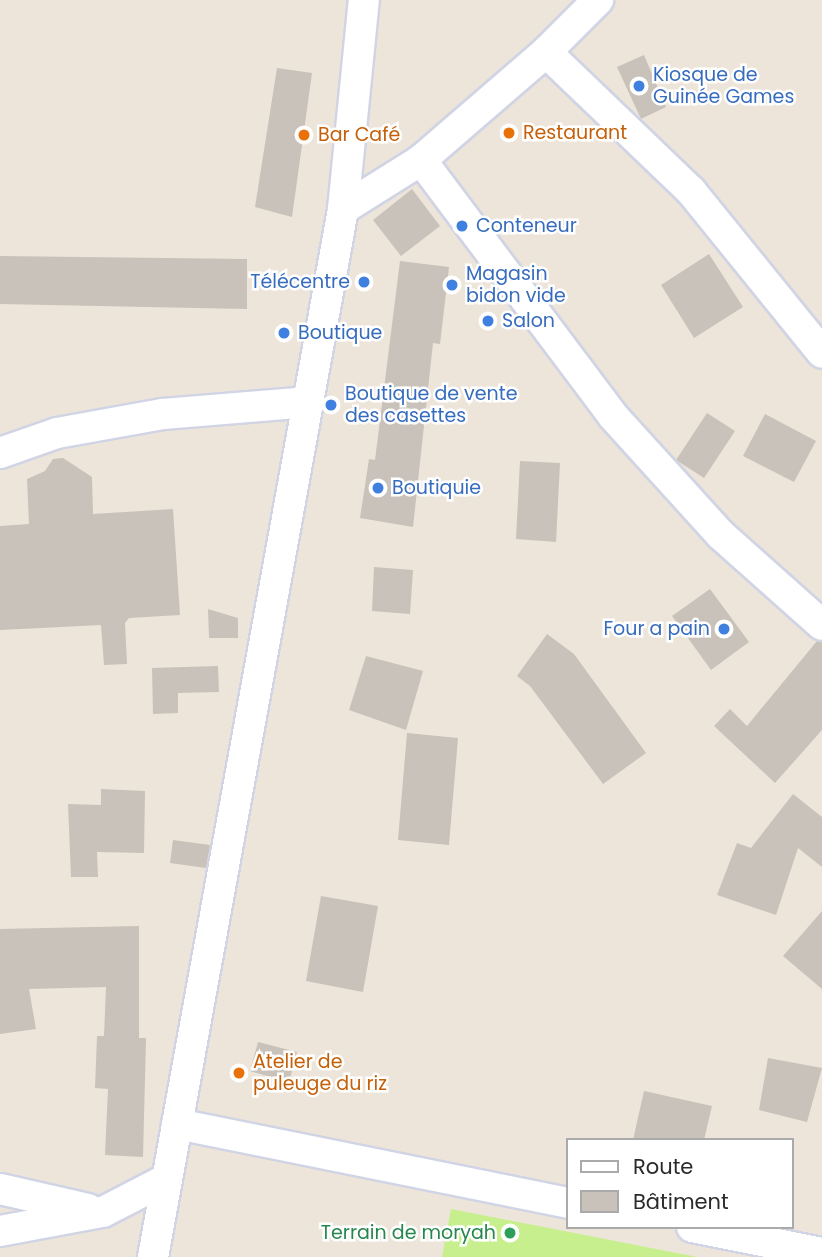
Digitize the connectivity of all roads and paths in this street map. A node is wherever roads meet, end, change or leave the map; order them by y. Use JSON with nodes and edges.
{"nodes":[{"id":1,"x":364,"y":0,"type":"edge"},
{"id":2,"x":598,"y":0,"type":"edge"},
{"id":3,"x":546,"y":52,"type":"junction"},
{"id":4,"x":421,"y":160,"type":"junction"},
{"id":5,"x":343,"y":209,"type":"junction"},
{"id":6,"x":822,"y":354,"type":"edge"},
{"id":7,"x":310,"y":402,"type":"junction"},
{"id":8,"x":0,"y":453,"type":"edge"},
{"id":9,"x":822,"y":625,"type":"edge"},
{"id":10,"x":177,"y":1124,"type":"junction"},
{"id":11,"x":165,"y":1180,"type":"junction"},
{"id":12,"x":0,"y":1189,"type":"edge"},
{"id":13,"x":566,"y":1203,"type":"edge"},
{"id":14,"x":103,"y":1212,"type":"junction"},
{"id":15,"x":702,"y":1229,"type":"edge"},
{"id":16,"x":0,"y":1231,"type":"edge"},
{"id":17,"x":822,"y":1253,"type":"edge"},
{"id":18,"x":153,"y":1257,"type":"edge"}],
"edges":[{"from":1,"to":5,"type":"street"},
{"from":2,"to":3,"type":"street"},
{"from":3,"to":4,"type":"street"},
{"from":3,"to":6,"type":"street"},
{"from":4,"to":5,"type":"street"},
{"from":4,"to":9,"type":"street"},
{"from":5,"to":7,"type":"street"},
{"from":7,"to":8,"type":"street"},
{"from":7,"to":10,"type":"street"},
{"from":10,"to":11,"type":"street"},
{"from":10,"to":13,"type":"street"},
{"from":11,"to":14,"type":"street"},
{"from":11,"to":18,"type":"street"},
{"from":12,"to":14,"type":"street"},
{"from":14,"to":16,"type":"street"},
{"from":15,"to":17,"type":"street"}]}
